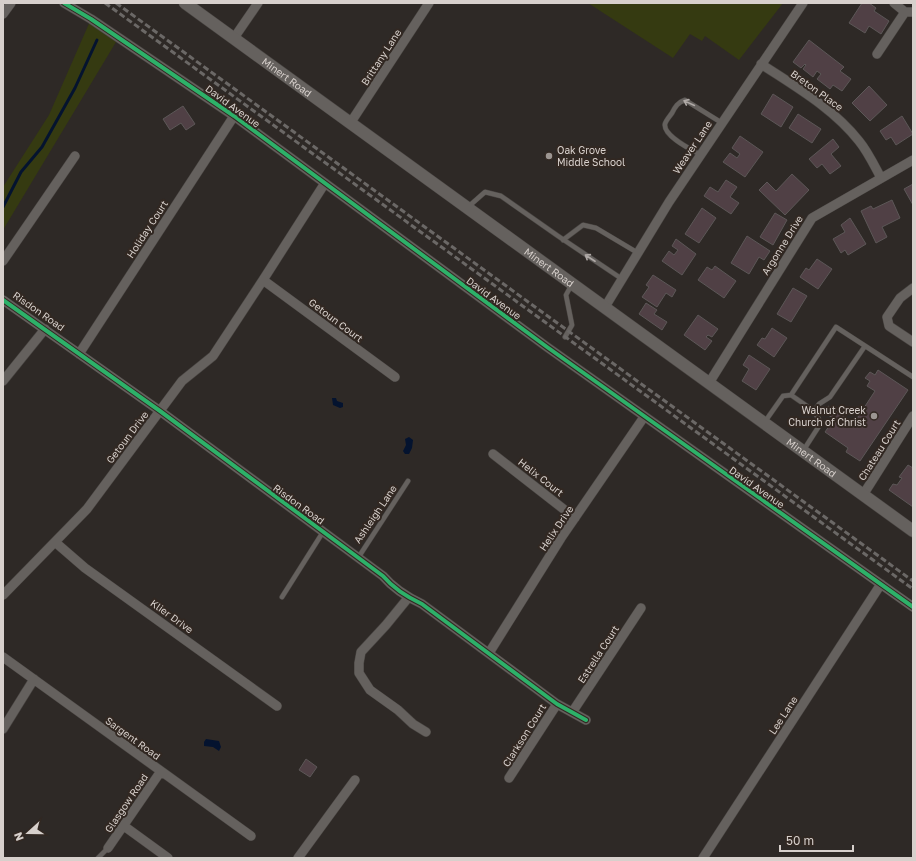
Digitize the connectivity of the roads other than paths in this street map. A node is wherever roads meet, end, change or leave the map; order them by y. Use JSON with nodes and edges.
{"nodes":[{"id":1,"x":11,"y":3,"type":"edge"},
{"id":2,"x":64,"y":3,"type":"edge"},
{"id":3,"x":185,"y":3,"type":"edge"},
{"id":4,"x":258,"y":3,"type":"edge"},
{"id":5,"x":429,"y":3,"type":"edge"},
{"id":6,"x":803,"y":3,"type":"edge"},
{"id":7,"x":894,"y":3,"type":"edge"},
{"id":8,"x":909,"y":12,"type":"edge"},
{"id":9,"x":3,"y":14,"type":"edge"},
{"id":10,"x":234,"y":38,"type":"junction"},
{"id":11,"x":877,"y":54,"type":"dead end"},
{"id":12,"x":761,"y":64,"type":"junction"},
{"id":13,"x":234,"y":116,"type":"junction"},
{"id":14,"x":351,"y":122,"type":"junction"},
{"id":15,"x":722,"y":123,"type":"junction"},
{"id":16,"x":700,"y":155,"type":"junction"},
{"id":17,"x":75,"y":156,"type":"dead end"},
{"id":18,"x":913,"y":160,"type":"edge"},
{"id":19,"x":881,"y":178,"type":"junction"},
{"id":20,"x":325,"y":183,"type":"junction"},
{"id":21,"x":468,"y":207,"type":"junction"},
{"id":22,"x":563,"y":240,"type":"junction"},
{"id":23,"x":638,"y":253,"type":"junction"},
{"id":24,"x":3,"y":262,"type":"edge"},
{"id":25,"x":622,"y":279,"type":"junction"},
{"id":26,"x":263,"y":280,"type":"junction"},
{"id":27,"x":572,"y":283,"type":"junction"},
{"id":28,"x":913,"y":288,"type":"edge"},
{"id":29,"x":3,"y":300,"type":"edge"},
{"id":30,"x":605,"y":307,"type":"junction"},
{"id":31,"x":45,"y":329,"type":"junction"},
{"id":32,"x":565,"y":337,"type":"dead end"},
{"id":33,"x":913,"y":342,"type":"edge"},
{"id":34,"x":865,"y":346,"type":"junction"},
{"id":35,"x":79,"y":354,"type":"junction"},
{"id":36,"x":395,"y":377,"type":"dead end"},
{"id":37,"x":913,"y":377,"type":"edge"},
{"id":38,"x":3,"y":381,"type":"edge"},
{"id":39,"x":708,"y":383,"type":"junction"},
{"id":40,"x":791,"y":396,"type":"junction"},
{"id":41,"x":160,"y":411,"type":"junction"},
{"id":42,"x":814,"y":411,"type":"junction"},
{"id":43,"x":913,"y":416,"type":"edge"},
{"id":44,"x":644,"y":417,"type":"junction"},
{"id":45,"x":764,"y":423,"type":"junction"},
{"id":46,"x":803,"y":451,"type":"junction"},
{"id":47,"x":493,"y":454,"type":"dead end"},
{"id":48,"x":408,"y":481,"type":"dead end"},
{"id":49,"x":863,"y":495,"type":"junction"},
{"id":50,"x":575,"y":518,"type":"junction"},
{"id":51,"x":913,"y":531,"type":"edge"},
{"id":52,"x":323,"y":532,"type":"junction"},
{"id":53,"x":55,"y":542,"type":"junction"},
{"id":54,"x":358,"y":558,"type":"junction"},
{"id":55,"x":881,"y":584,"type":"junction"},
{"id":56,"x":3,"y":595,"type":"edge"},
{"id":57,"x":282,"y":597,"type":"dead end"},
{"id":58,"x":408,"y":598,"type":"junction"},
{"id":59,"x":913,"y":607,"type":"edge"},
{"id":60,"x":641,"y":608,"type":"dead end"},
{"id":61,"x":489,"y":654,"type":"junction"},
{"id":62,"x":3,"y":657,"type":"edge"},
{"id":63,"x":34,"y":679,"type":"junction"},
{"id":64,"x":557,"y":704,"type":"junction"},
{"id":65,"x":277,"y":706,"type":"dead end"},
{"id":66,"x":573,"y":712,"type":"junction"},
{"id":67,"x":586,"y":720,"type":"dead end"},
{"id":68,"x":3,"y":729,"type":"edge"},
{"id":69,"x":426,"y":732,"type":"dead end"},
{"id":70,"x":161,"y":771,"type":"junction"},
{"id":71,"x":510,"y":778,"type":"dead end"},
{"id":72,"x":355,"y":780,"type":"dead end"},
{"id":73,"x":124,"y":826,"type":"junction"},
{"id":74,"x":251,"y":836,"type":"dead end"},
{"id":75,"x":108,"y":848,"type":"joint"},
{"id":76,"x":98,"y":858,"type":"edge"},
{"id":77,"x":168,"y":858,"type":"edge"},
{"id":78,"x":298,"y":858,"type":"edge"},
{"id":79,"x":704,"y":858,"type":"edge"}],
"edges":[{"from":1,"to":9,"type":"street"},
{"from":2,"to":13,"type":"street","name":"David Avenue"},
{"from":3,"to":10,"type":"street","name":"Minert Road"},
{"from":4,"to":10,"type":"street"},
{"from":5,"to":14,"type":"street","name":"Brittany Lane"},
{"from":6,"to":12,"type":"street","name":"Weaver Lane"},
{"from":7,"to":8,"type":"street"},
{"from":8,"to":11,"type":"street"},
{"from":10,"to":14,"type":"street","name":"Minert Road"},
{"from":12,"to":15,"type":"street","name":"Weaver Lane"},
{"from":12,"to":19,"type":"street","name":"Breton Place"},
{"from":13,"to":20,"type":"street","name":"David Avenue"},
{"from":13,"to":35,"type":"street","name":"Holiday Court"},
{"from":14,"to":21,"type":"street","name":"Minert Road"},
{"from":15,"to":16,"type":"street","name":"Weaver Lane"},
{"from":15,"to":16,"type":"lane","one_way":true},
{"from":16,"to":23,"type":"street","name":"Weaver Lane"},
{"from":17,"to":24,"type":"street"},
{"from":18,"to":19,"type":"street","name":"Argonne Drive"},
{"from":19,"to":39,"type":"street","name":"Argonne Drive"},
{"from":20,"to":26,"type":"street","name":"Getoun Drive"},
{"from":20,"to":44,"type":"street","name":"David Avenue"},
{"from":21,"to":22,"type":"lane"},
{"from":21,"to":27,"type":"street","name":"Minert Road"},
{"from":22,"to":23,"type":"lane"},
{"from":25,"to":22,"type":"lane","one_way":true},
{"from":23,"to":25,"type":"street","name":"Weaver Lane"},
{"from":25,"to":30,"type":"street","name":"Weaver Lane"},
{"from":26,"to":36,"type":"street","name":"Getoun Court"},
{"from":26,"to":41,"type":"street","name":"Getoun Drive"},
{"from":27,"to":30,"type":"street","name":"Minert Road"},
{"from":27,"to":32,"type":"lane"},
{"from":28,"to":33,"type":"street"},
{"from":29,"to":31,"type":"street","name":"Risdon Road"},
{"from":30,"to":39,"type":"street","name":"Minert Road"},
{"from":31,"to":35,"type":"street","name":"Risdon Road"},
{"from":31,"to":38,"type":"street"},
{"from":34,"to":37,"type":"lane"},
{"from":34,"to":40,"type":"lane"},
{"from":34,"to":42,"type":"lane"},
{"from":35,"to":41,"type":"street","name":"Risdon Road"},
{"from":39,"to":45,"type":"street","name":"Minert Road"},
{"from":40,"to":42,"type":"lane"},
{"from":40,"to":45,"type":"lane"},
{"from":41,"to":52,"type":"street","name":"Risdon Road"},
{"from":41,"to":53,"type":"street","name":"Getoun Drive"},
{"from":42,"to":46,"type":"lane"},
{"from":43,"to":49,"type":"street","name":"Chateau Court"},
{"from":44,"to":50,"type":"street","name":"Helix Drive"},
{"from":44,"to":55,"type":"street","name":"David Avenue"},
{"from":45,"to":46,"type":"street","name":"Minert Road"},
{"from":46,"to":49,"type":"street","name":"Minert Road"},
{"from":47,"to":50,"type":"street","name":"Helix Court"},
{"from":48,"to":54,"type":"lane","name":"Ashleigh Lane"},
{"from":49,"to":51,"type":"street","name":"Minert Road"},
{"from":50,"to":61,"type":"street","name":"Helix Drive"},
{"from":52,"to":54,"type":"street","name":"Risdon Road"},
{"from":52,"to":57,"type":"lane"},
{"from":53,"to":56,"type":"street","name":"Getoun Drive"},
{"from":53,"to":65,"type":"street","name":"Klier Drive"},
{"from":54,"to":58,"type":"street","name":"Risdon Road"},
{"from":55,"to":59,"type":"street","name":"David Avenue"},
{"from":55,"to":79,"type":"street","name":"Lee Lane"},
{"from":58,"to":61,"type":"street","name":"Risdon Road"},
{"from":58,"to":69,"type":"street"},
{"from":60,"to":66,"type":"street","name":"Estrella Court"},
{"from":61,"to":64,"type":"street","name":"Risdon Road"},
{"from":62,"to":63,"type":"street","name":"Sargent Road"},
{"from":63,"to":68,"type":"street"},
{"from":63,"to":70,"type":"street","name":"Sargent Road"},
{"from":64,"to":66,"type":"street","name":"Risdon Road"},
{"from":64,"to":71,"type":"street","name":"Clarkson Court"},
{"from":66,"to":67,"type":"street","name":"Risdon Road"},
{"from":70,"to":73,"type":"street","name":"Glasgow Road"},
{"from":70,"to":74,"type":"street","name":"Sargent Road"},
{"from":72,"to":78,"type":"street"},
{"from":73,"to":75,"type":"street","name":"Glasgow Road"},
{"from":73,"to":77,"type":"street"},
{"from":75,"to":76,"type":"lane"}]}
